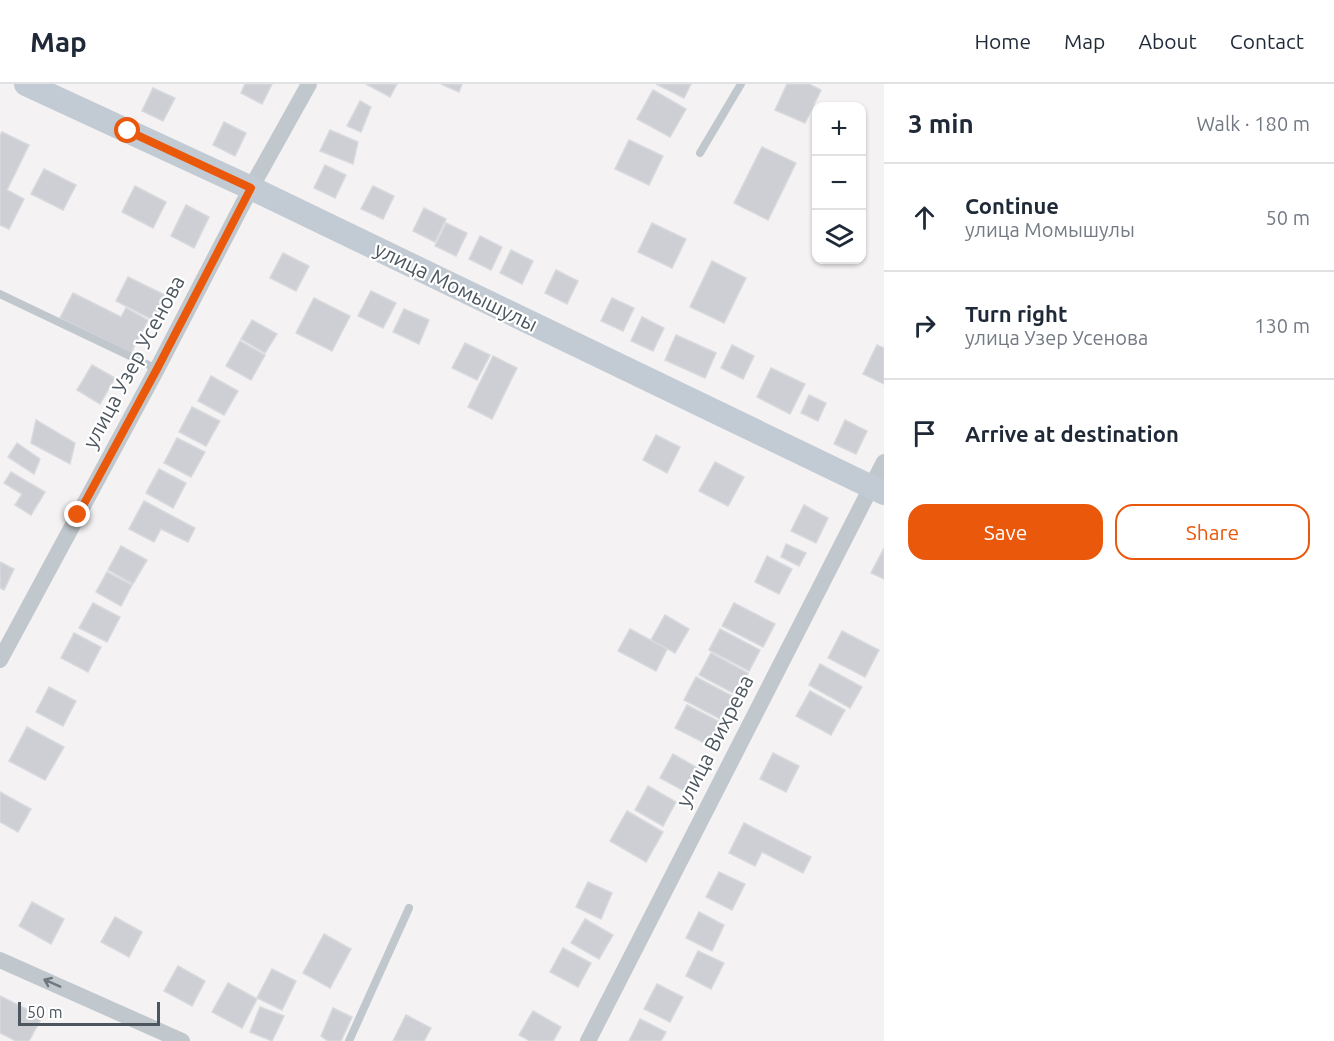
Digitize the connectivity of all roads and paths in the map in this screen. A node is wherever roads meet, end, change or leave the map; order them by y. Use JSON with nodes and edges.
{"nodes":[{"id":1,"x":26,"y":84,"type":"edge"},
{"id":2,"x":309,"y":84,"type":"edge"},
{"id":3,"x":741,"y":84,"type":"edge"},
{"id":4,"x":700,"y":153,"type":"dead end"},
{"id":5,"x":251,"y":188,"type":"junction"},
{"id":6,"x":0,"y":294,"type":"edge"},
{"id":7,"x":157,"y":369,"type":"junction"},
{"id":8,"x":884,"y":462,"type":"edge"},
{"id":9,"x":877,"y":490,"type":"edge"},
{"id":10,"x":0,"y":660,"type":"edge"},
{"id":11,"x":409,"y":909,"type":"dead end"},
{"id":12,"x":0,"y":960,"type":"edge"},
{"id":13,"x":182,"y":1041,"type":"edge"},
{"id":14,"x":349,"y":1041,"type":"edge"},
{"id":15,"x":588,"y":1041,"type":"edge"}],
"edges":[{"from":1,"to":5,"type":"street","name":"улица Момышулы"},
{"from":2,"to":5,"type":"street","name":"улица Узер Усенова"},
{"from":3,"to":4,"type":"lane"},
{"from":5,"to":7,"type":"street","name":"улица Узер Усенова"},
{"from":5,"to":9,"type":"street","name":"улица Момышулы"},
{"from":6,"to":7,"type":"lane"},
{"from":7,"to":10,"type":"street","name":"улица Узер Усенова"},
{"from":8,"to":9,"type":"street","name":"улица Вихрева"},
{"from":9,"to":15,"type":"street","name":"улица Вихрева"},
{"from":11,"to":14,"type":"lane"},
{"from":13,"to":12,"type":"street","one_way":true}]}
